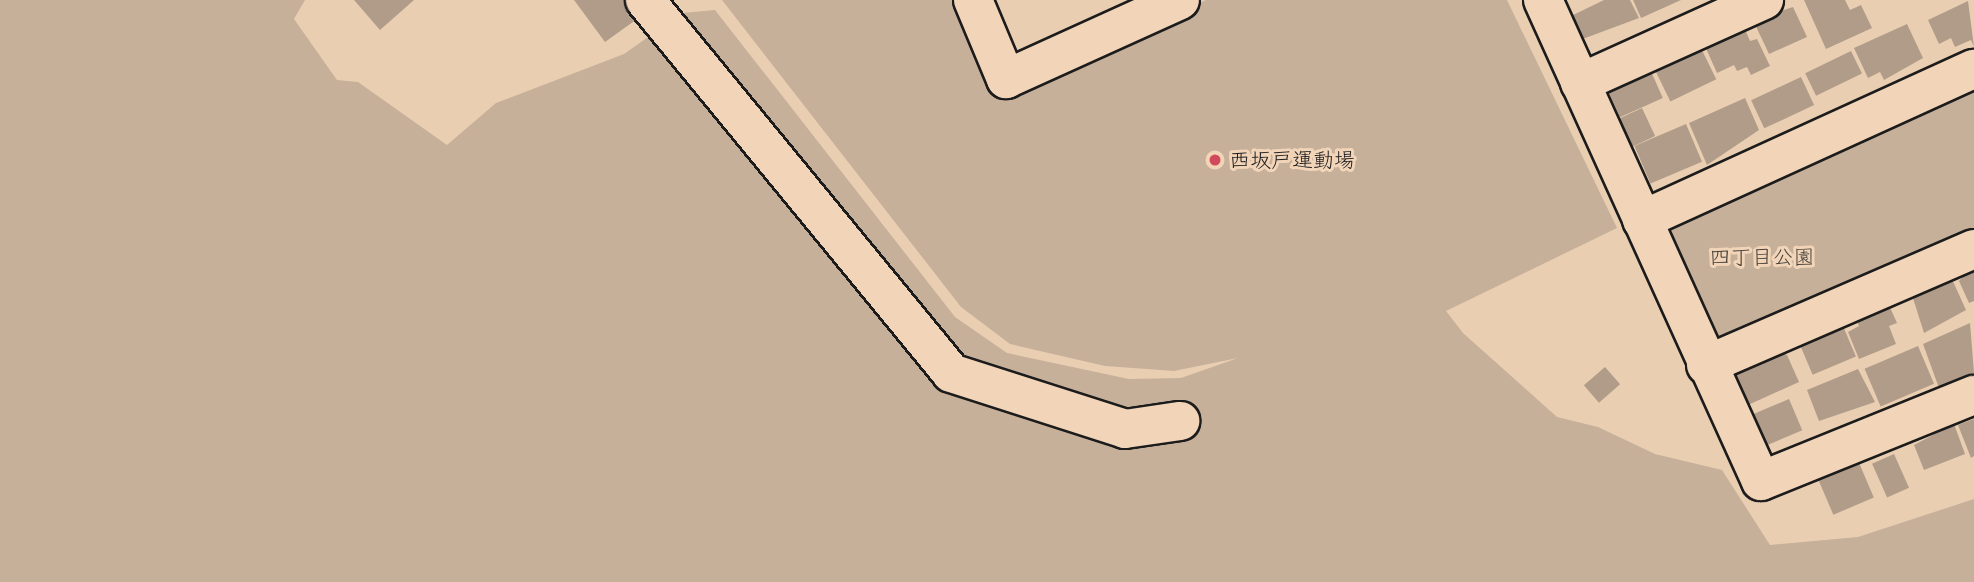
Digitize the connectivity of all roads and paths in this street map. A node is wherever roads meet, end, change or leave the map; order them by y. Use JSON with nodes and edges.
{"nodes":[{"id":1,"x":645,"y":0,"type":"edge"},
{"id":2,"x":973,"y":0,"type":"edge"},
{"id":3,"x":1180,"y":0,"type":"edge"},
{"id":4,"x":1543,"y":0,"type":"edge"},
{"id":5,"x":1764,"y":0,"type":"edge"},
{"id":6,"x":1974,"y":69,"type":"edge"},
{"id":7,"x":1580,"y":83,"type":"junction"},
{"id":8,"x":1642,"y":220,"type":"junction"},
{"id":9,"x":1974,"y":249,"type":"edge"},
{"id":10,"x":1706,"y":365,"type":"junction"},
{"id":11,"x":1974,"y":395,"type":"edge"},
{"id":12,"x":1180,"y":421,"type":"dead end"}],
"edges":[{"from":1,"to":12,"type":"street"},
{"from":2,"to":3,"type":"street"},
{"from":4,"to":7,"type":"street"},
{"from":5,"to":7,"type":"street"},
{"from":6,"to":8,"type":"street"},
{"from":7,"to":8,"type":"street"},
{"from":8,"to":10,"type":"street"},
{"from":9,"to":10,"type":"street"},
{"from":10,"to":11,"type":"street"}]}
